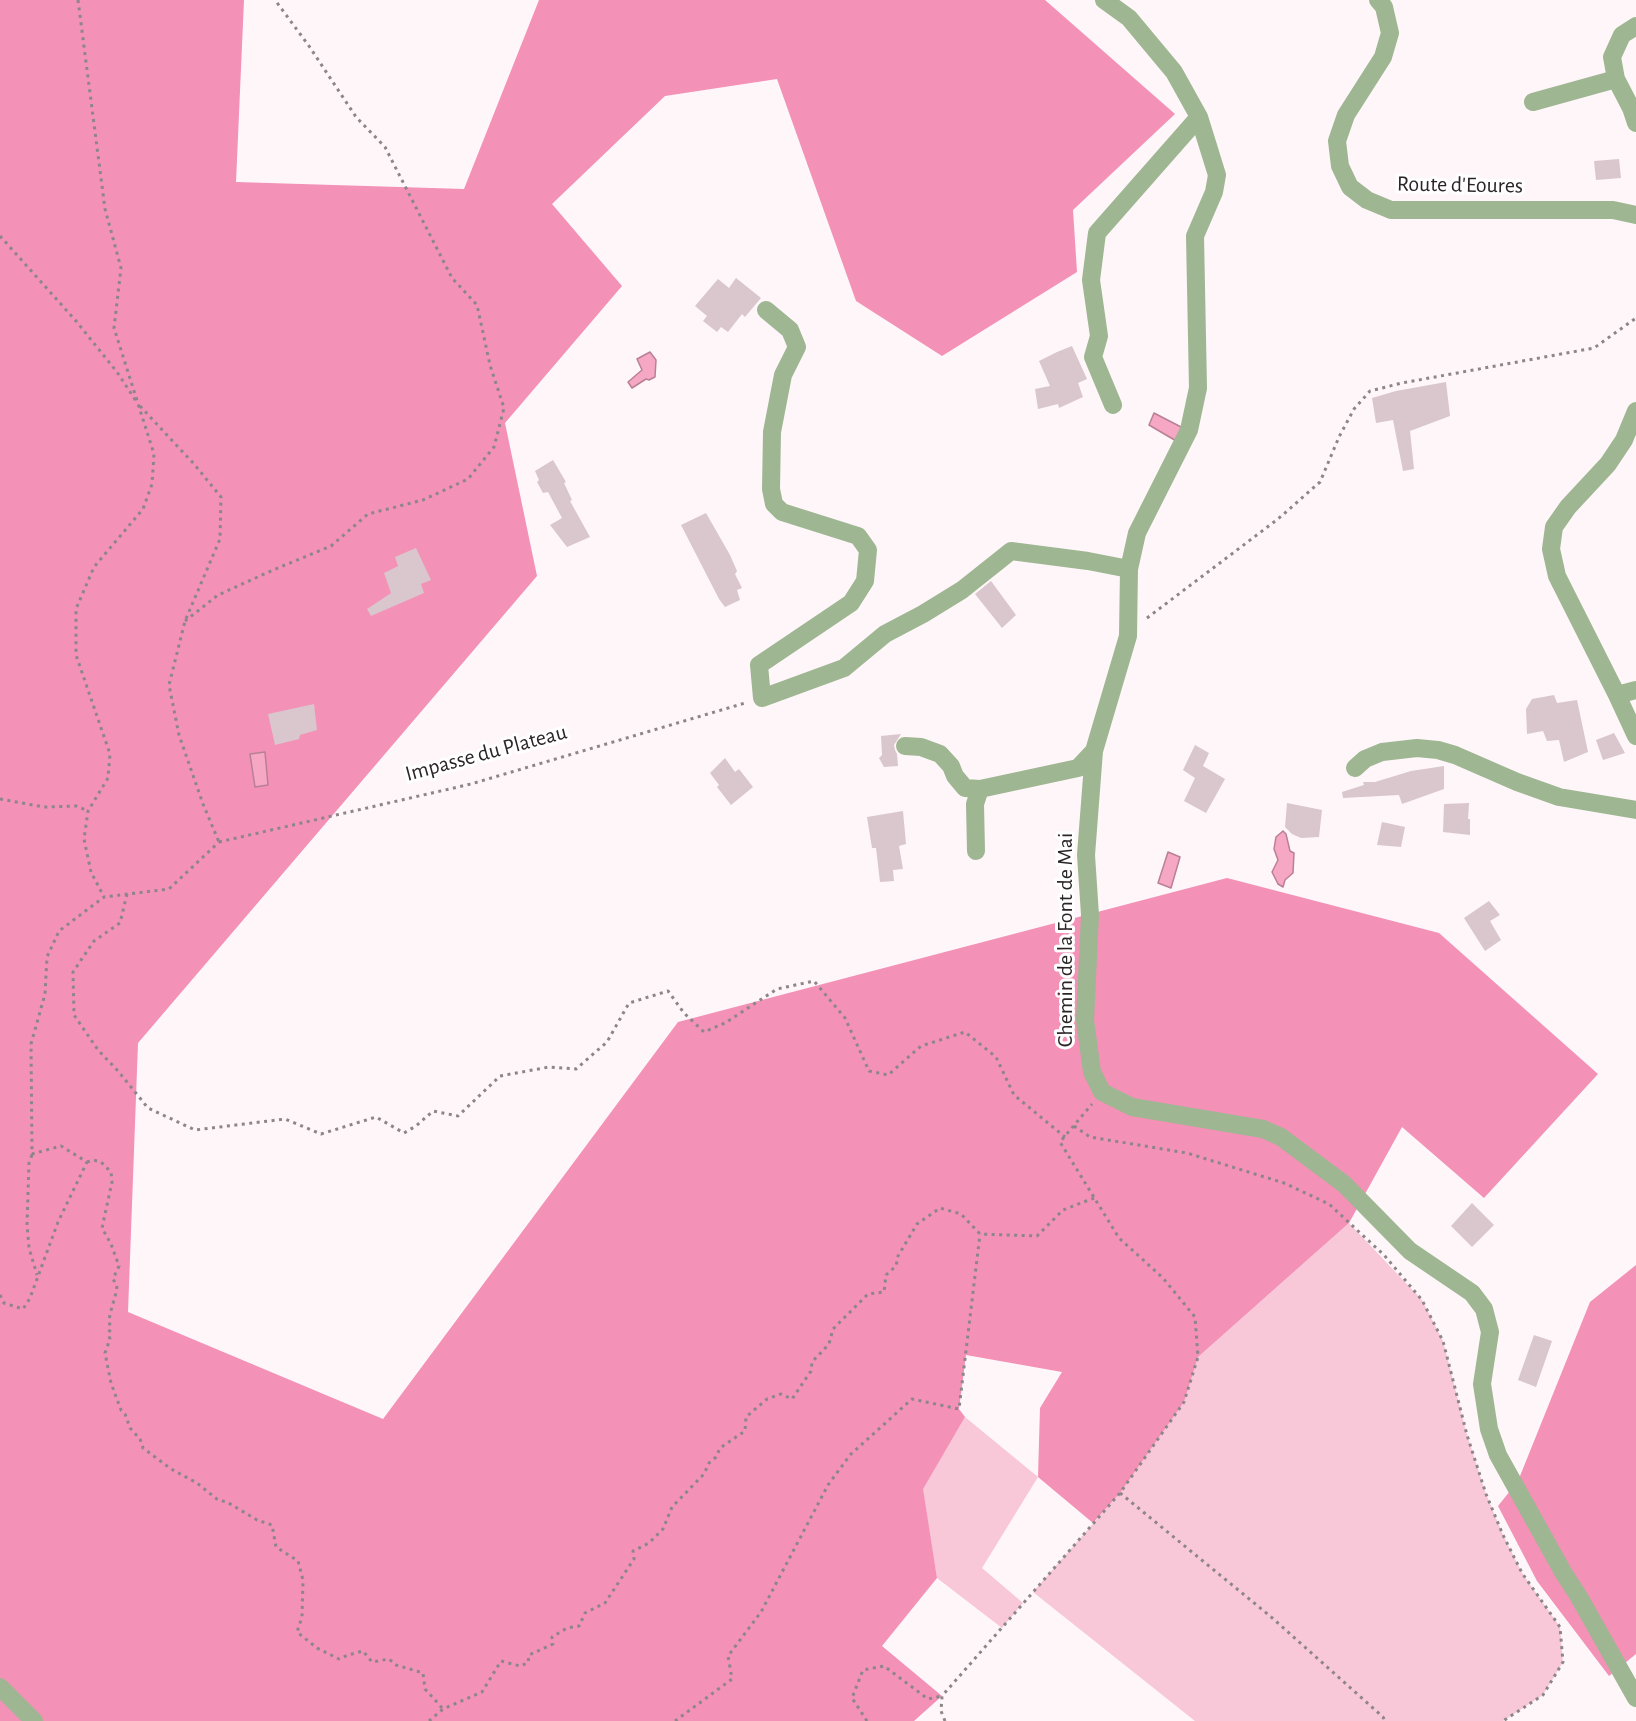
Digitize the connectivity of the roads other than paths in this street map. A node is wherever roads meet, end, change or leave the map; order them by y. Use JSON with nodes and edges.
{"nodes":[{"id":1,"x":1104,"y":0,"type":"edge"},
{"id":2,"x":1378,"y":0,"type":"edge"},
{"id":3,"x":1636,"y":26,"type":"edge"},
{"id":4,"x":1616,"y":79,"type":"junction"},
{"id":5,"x":1533,"y":102,"type":"dead end"},
{"id":6,"x":1199,"y":117,"type":"junction"},
{"id":7,"x":1636,"y":123,"type":"edge"},
{"id":8,"x":1636,"y":215,"type":"edge"},
{"id":9,"x":766,"y":310,"type":"dead end"},
{"id":10,"x":1113,"y":405,"type":"dead end"},
{"id":11,"x":1636,"y":411,"type":"edge"},
{"id":12,"x":1129,"y":569,"type":"junction"},
{"id":13,"x":1636,"y":690,"type":"edge"},
{"id":14,"x":1617,"y":695,"type":"junction"},
{"id":15,"x":1636,"y":736,"type":"edge"},
{"id":16,"x":905,"y":746,"type":"dead end"},
{"id":17,"x":1094,"y":751,"type":"junction"},
{"id":18,"x":1355,"y":768,"type":"dead end"},
{"id":19,"x":980,"y":789,"type":"junction"},
{"id":20,"x":1636,"y":810,"type":"edge"},
{"id":21,"x":976,"y":851,"type":"dead end"},
{"id":22,"x":0,"y":1687,"type":"edge"},
{"id":23,"x":1636,"y":1698,"type":"edge"},
{"id":24,"x":34,"y":1721,"type":"edge"}],
"edges":[{"from":1,"to":6,"type":"street","name":"Chemin de la Font de Mai"},
{"from":2,"to":8,"type":"street","name":"Route d'Eoures"},
{"from":3,"to":4,"type":"street"},
{"from":4,"to":5,"type":"street"},
{"from":4,"to":7,"type":"street"},
{"from":6,"to":10,"type":"street"},
{"from":6,"to":12,"type":"street","name":"Chemin de la Font de Mai"},
{"from":9,"to":12,"type":"street"},
{"from":11,"to":14,"type":"street"},
{"from":12,"to":17,"type":"street","name":"Chemin de la Font de Mai"},
{"from":13,"to":14,"type":"street"},
{"from":14,"to":15,"type":"street"},
{"from":16,"to":19,"type":"street"},
{"from":17,"to":19,"type":"street"},
{"from":17,"to":23,"type":"street","name":"Chemin de la Font de Mai"},
{"from":18,"to":20,"type":"street"},
{"from":19,"to":21,"type":"street"},
{"from":22,"to":24,"type":"street"}]}
